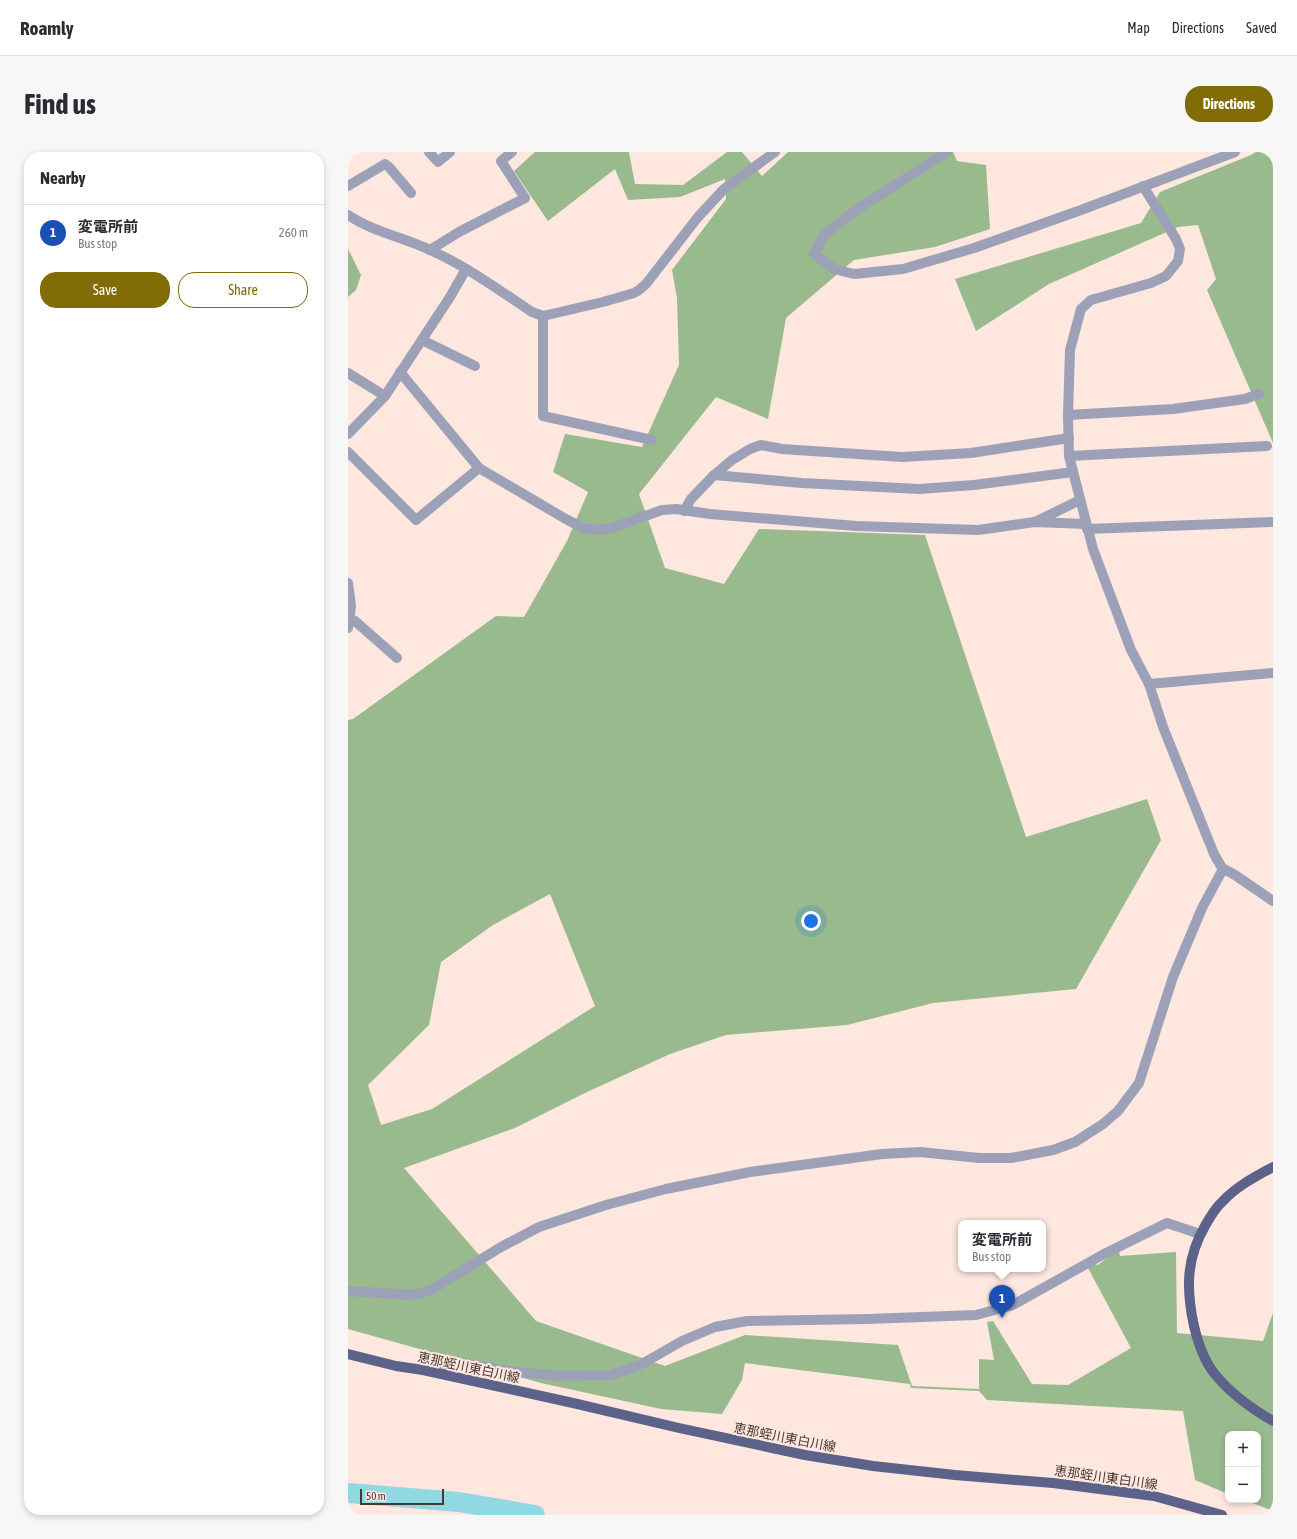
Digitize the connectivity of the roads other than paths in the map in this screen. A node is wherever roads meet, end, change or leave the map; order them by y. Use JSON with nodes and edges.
{"nodes":[{"id":1,"x":429,"y":152,"type":"edge"},
{"id":2,"x":450,"y":152,"type":"edge"},
{"id":3,"x":512,"y":152,"type":"edge"},
{"id":4,"x":775,"y":152,"type":"edge"},
{"id":5,"x":947,"y":152,"type":"edge"},
{"id":6,"x":1235,"y":152,"type":"edge"},
{"id":7,"x":348,"y":186,"type":"edge"},
{"id":8,"x":1143,"y":186,"type":"junction"},
{"id":9,"x":411,"y":193,"type":"dead end"},
{"id":10,"x":348,"y":215,"type":"edge"},
{"id":11,"x":430,"y":250,"type":"junction"},
{"id":12,"x":466,"y":268,"type":"junction"},
{"id":13,"x":543,"y":316,"type":"junction"},
{"id":14,"x":422,"y":340,"type":"junction"},
{"id":15,"x":475,"y":366,"type":"dead end"},
{"id":16,"x":400,"y":372,"type":"junction"},
{"id":17,"x":348,"y":373,"type":"edge"},
{"id":18,"x":1259,"y":394,"type":"dead end"},
{"id":19,"x":385,"y":396,"type":"junction"},
{"id":20,"x":1068,"y":415,"type":"junction"},
{"id":21,"x":348,"y":434,"type":"edge"},
{"id":22,"x":1069,"y":438,"type":"junction"},
{"id":23,"x":652,"y":440,"type":"dead end"},
{"id":24,"x":1267,"y":446,"type":"dead end"},
{"id":25,"x":348,"y":452,"type":"edge"},
{"id":26,"x":1069,"y":456,"type":"junction"},
{"id":27,"x":479,"y":468,"type":"junction"},
{"id":28,"x":1073,"y":472,"type":"junction"},
{"id":29,"x":714,"y":475,"type":"junction"},
{"id":30,"x":1080,"y":500,"type":"junction"},
{"id":31,"x":684,"y":511,"type":"junction"},
{"id":32,"x":1036,"y":522,"type":"junction"},
{"id":33,"x":1273,"y":522,"type":"edge"},
{"id":34,"x":1087,"y":526,"type":"junction"},
{"id":35,"x":348,"y":583,"type":"edge"},
{"id":36,"x":349,"y":623,"type":"edge"},
{"id":37,"x":397,"y":658,"type":"dead end"},
{"id":38,"x":1273,"y":674,"type":"edge"},
{"id":39,"x":1148,"y":684,"type":"junction"},
{"id":40,"x":1223,"y":869,"type":"junction"},
{"id":41,"x":1273,"y":901,"type":"edge"},
{"id":42,"x":1273,"y":1167,"type":"edge"},
{"id":43,"x":1200,"y":1234,"type":"junction"},
{"id":44,"x":348,"y":1291,"type":"edge"},
{"id":45,"x":348,"y":1354,"type":"edge"},
{"id":46,"x":424,"y":1370,"type":"junction"},
{"id":47,"x":1273,"y":1421,"type":"edge"},
{"id":48,"x":1222,"y":1515,"type":"edge"}],
"edges":[{"from":1,"to":2,"type":"street"},
{"from":3,"to":11,"type":"street"},
{"from":4,"to":13,"type":"street"},
{"from":5,"to":8,"type":"street"},
{"from":6,"to":8,"type":"street"},
{"from":7,"to":9,"type":"street"},
{"from":8,"to":20,"type":"street"},
{"from":10,"to":11,"type":"street"},
{"from":11,"to":12,"type":"street"},
{"from":12,"to":13,"type":"street"},
{"from":12,"to":14,"type":"street"},
{"from":13,"to":23,"type":"street"},
{"from":14,"to":15,"type":"street"},
{"from":14,"to":16,"type":"street"},
{"from":16,"to":19,"type":"street"},
{"from":16,"to":27,"type":"street"},
{"from":17,"to":19,"type":"street"},
{"from":18,"to":20,"type":"street"},
{"from":19,"to":21,"type":"street"},
{"from":20,"to":22,"type":"street"},
{"from":22,"to":26,"type":"street"},
{"from":22,"to":29,"type":"street"},
{"from":24,"to":26,"type":"street"},
{"from":25,"to":27,"type":"street"},
{"from":26,"to":28,"type":"street"},
{"from":27,"to":31,"type":"street"},
{"from":28,"to":29,"type":"street"},
{"from":28,"to":30,"type":"street"},
{"from":29,"to":31,"type":"street"},
{"from":30,"to":32,"type":"street"},
{"from":30,"to":34,"type":"street"},
{"from":31,"to":32,"type":"street"},
{"from":32,"to":34,"type":"street"},
{"from":33,"to":34,"type":"street"},
{"from":34,"to":39,"type":"street"},
{"from":35,"to":36,"type":"street"},
{"from":36,"to":37,"type":"street"},
{"from":38,"to":39,"type":"street"},
{"from":39,"to":40,"type":"street"},
{"from":40,"to":41,"type":"street"},
{"from":40,"to":44,"type":"street"},
{"from":42,"to":43,"type":"main road"},
{"from":43,"to":46,"type":"street"},
{"from":43,"to":47,"type":"main road"},
{"from":45,"to":46,"type":"main road","name":"恵那蛭川東白川線"},
{"from":46,"to":48,"type":"main road","name":"恵那蛭川東白川線"}]}
